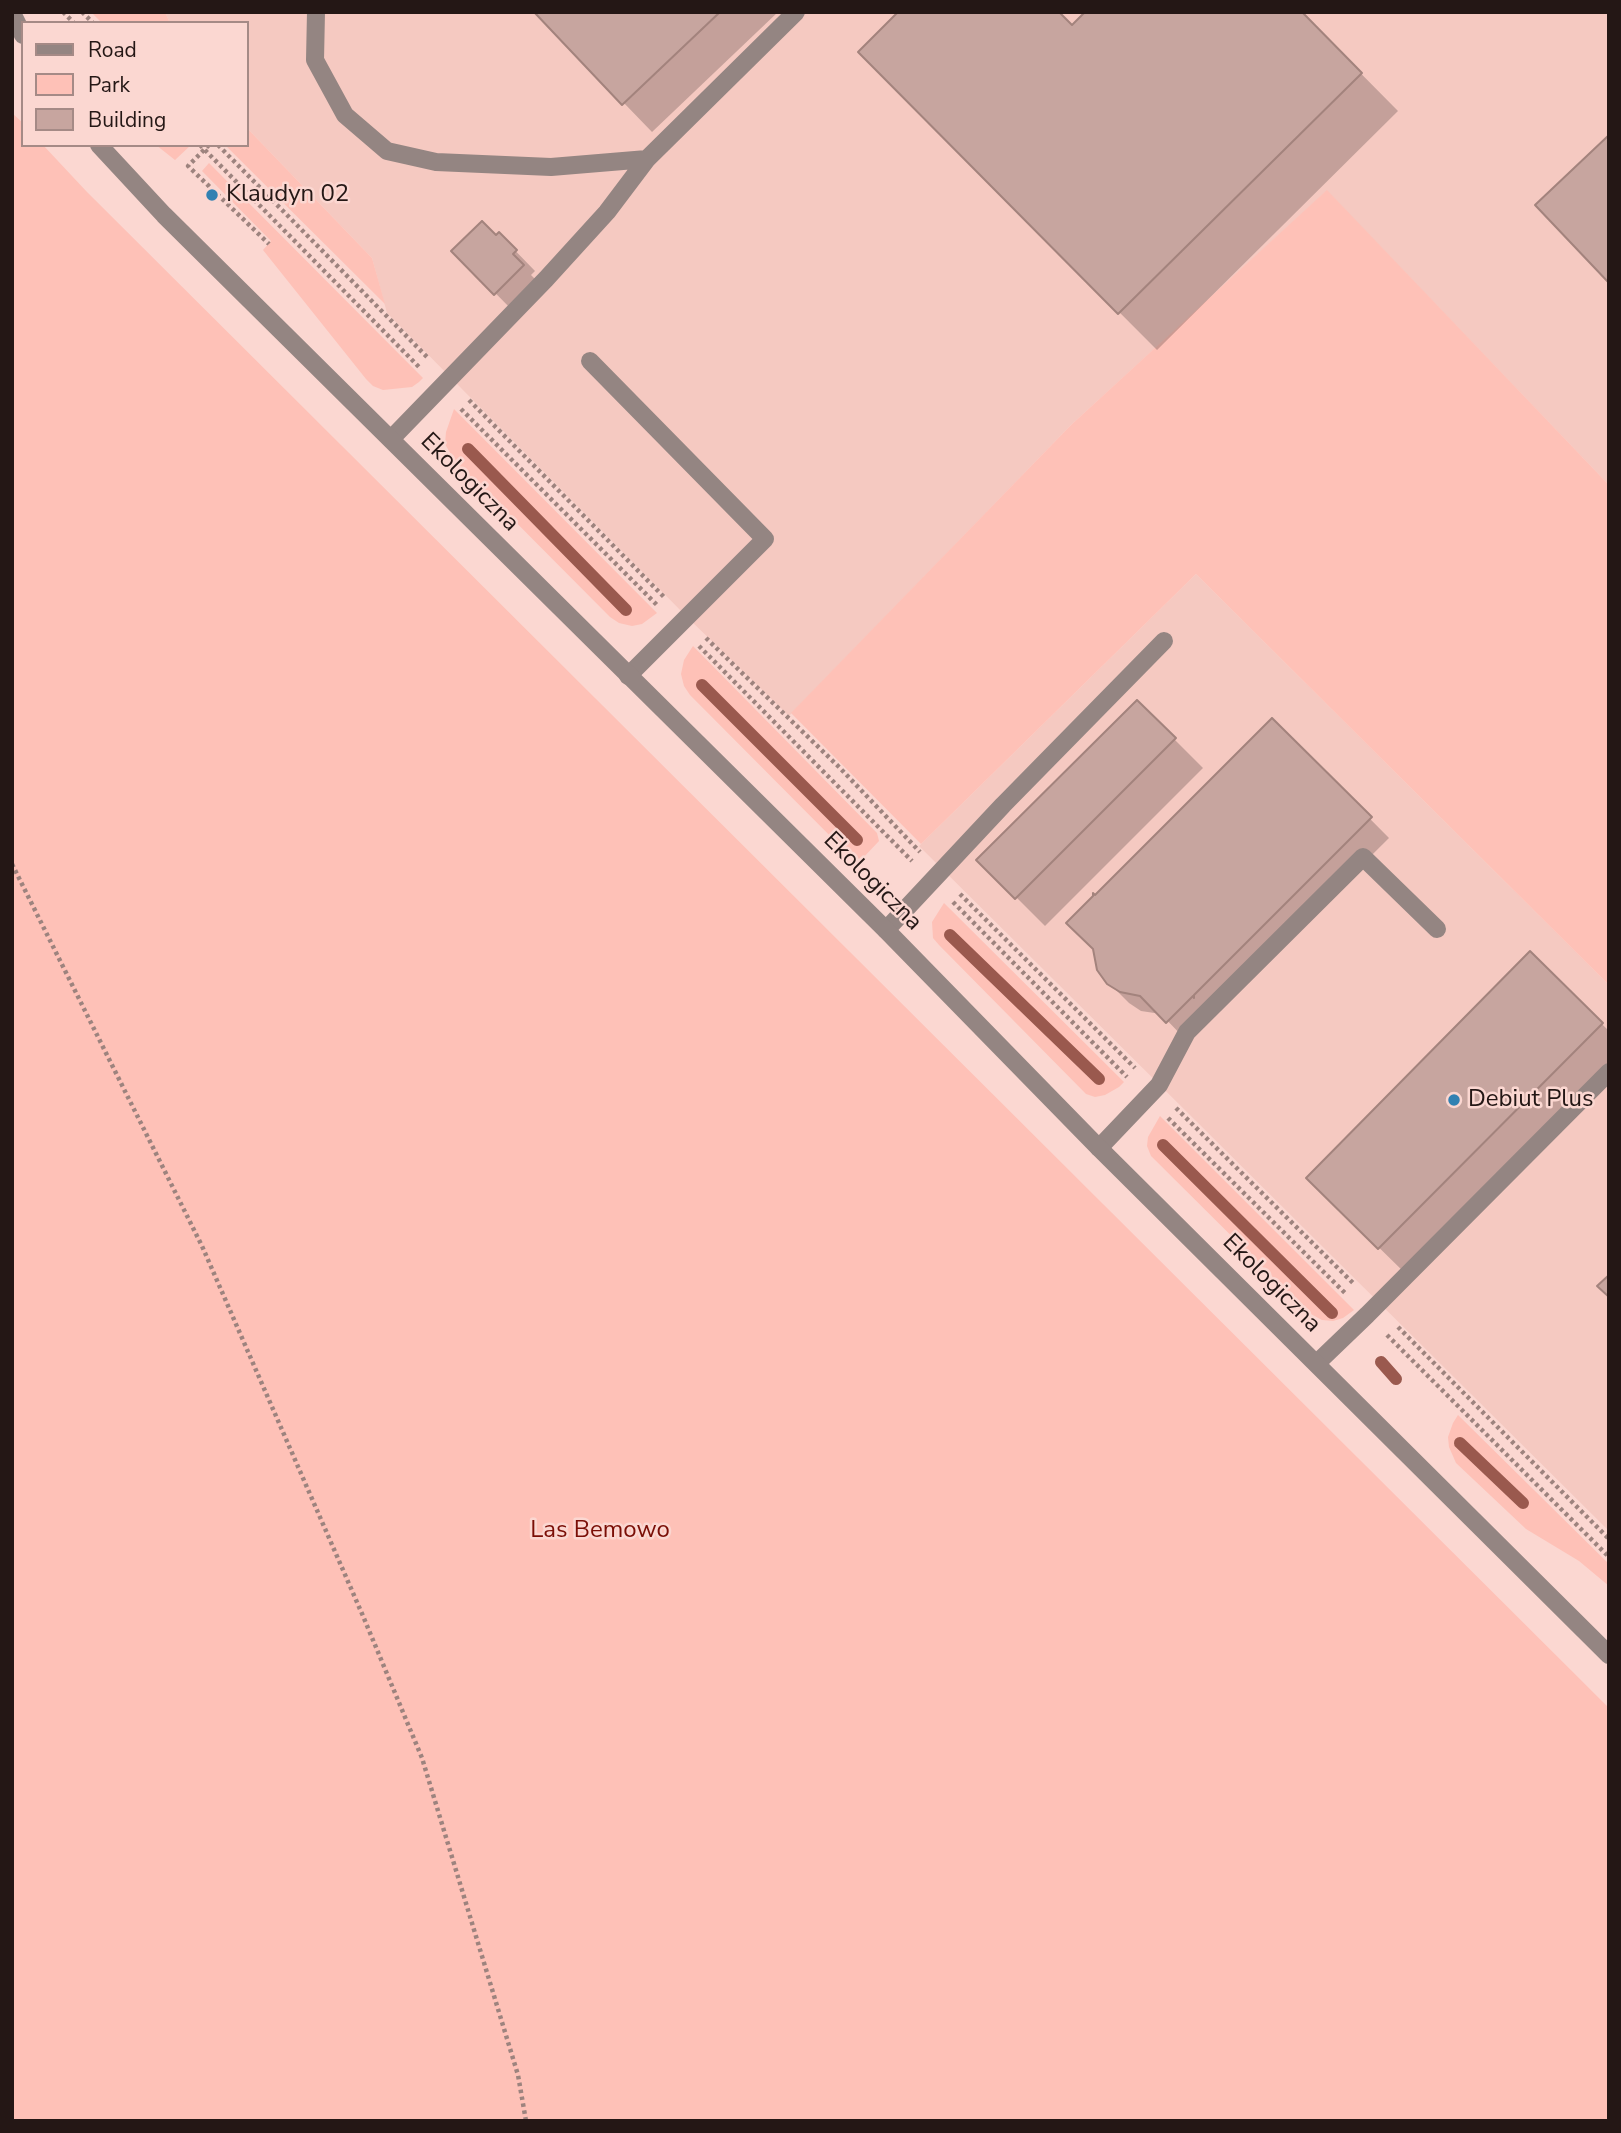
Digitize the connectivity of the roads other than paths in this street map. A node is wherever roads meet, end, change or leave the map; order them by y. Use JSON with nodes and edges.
{"nodes":[{"id":1,"x":316,"y":12,"type":"edge"},
{"id":2,"x":796,"y":12,"type":"edge"},
{"id":3,"x":12,"y":13,"type":"edge"},
{"id":4,"x":21,"y":31,"type":"edge"},
{"id":5,"x":101,"y":147,"type":"edge"},
{"id":6,"x":647,"y":159,"type":"junction"},
{"id":7,"x":590,"y":361,"type":"dead end"},
{"id":8,"x":391,"y":439,"type":"junction"},
{"id":9,"x":1164,"y":641,"type":"dead end"},
{"id":10,"x":628,"y":676,"type":"junction"},
{"id":11,"x":1437,"y":929,"type":"dead end"},
{"id":12,"x":886,"y":930,"type":"junction"},
{"id":13,"x":1609,"y":1072,"type":"edge"},
{"id":14,"x":1099,"y":1148,"type":"junction"},
{"id":15,"x":1317,"y":1363,"type":"junction"},
{"id":16,"x":1609,"y":1655,"type":"edge"}],
"edges":[{"from":1,"to":6,"type":"street"},
{"from":2,"to":6,"type":"street"},
{"from":3,"to":4,"type":"street"},
{"from":5,"to":8,"type":"street","name":"Ekologiczna"},
{"from":6,"to":8,"type":"street"},
{"from":7,"to":10,"type":"street"},
{"from":8,"to":10,"type":"street","name":"Ekologiczna"},
{"from":9,"to":12,"type":"street"},
{"from":10,"to":12,"type":"street","name":"Ekologiczna"},
{"from":11,"to":14,"type":"street"},
{"from":12,"to":14,"type":"street","name":"Ekologiczna"},
{"from":13,"to":15,"type":"street"},
{"from":14,"to":15,"type":"street","name":"Ekologiczna"},
{"from":15,"to":16,"type":"street","name":"Ekologiczna"}]}
